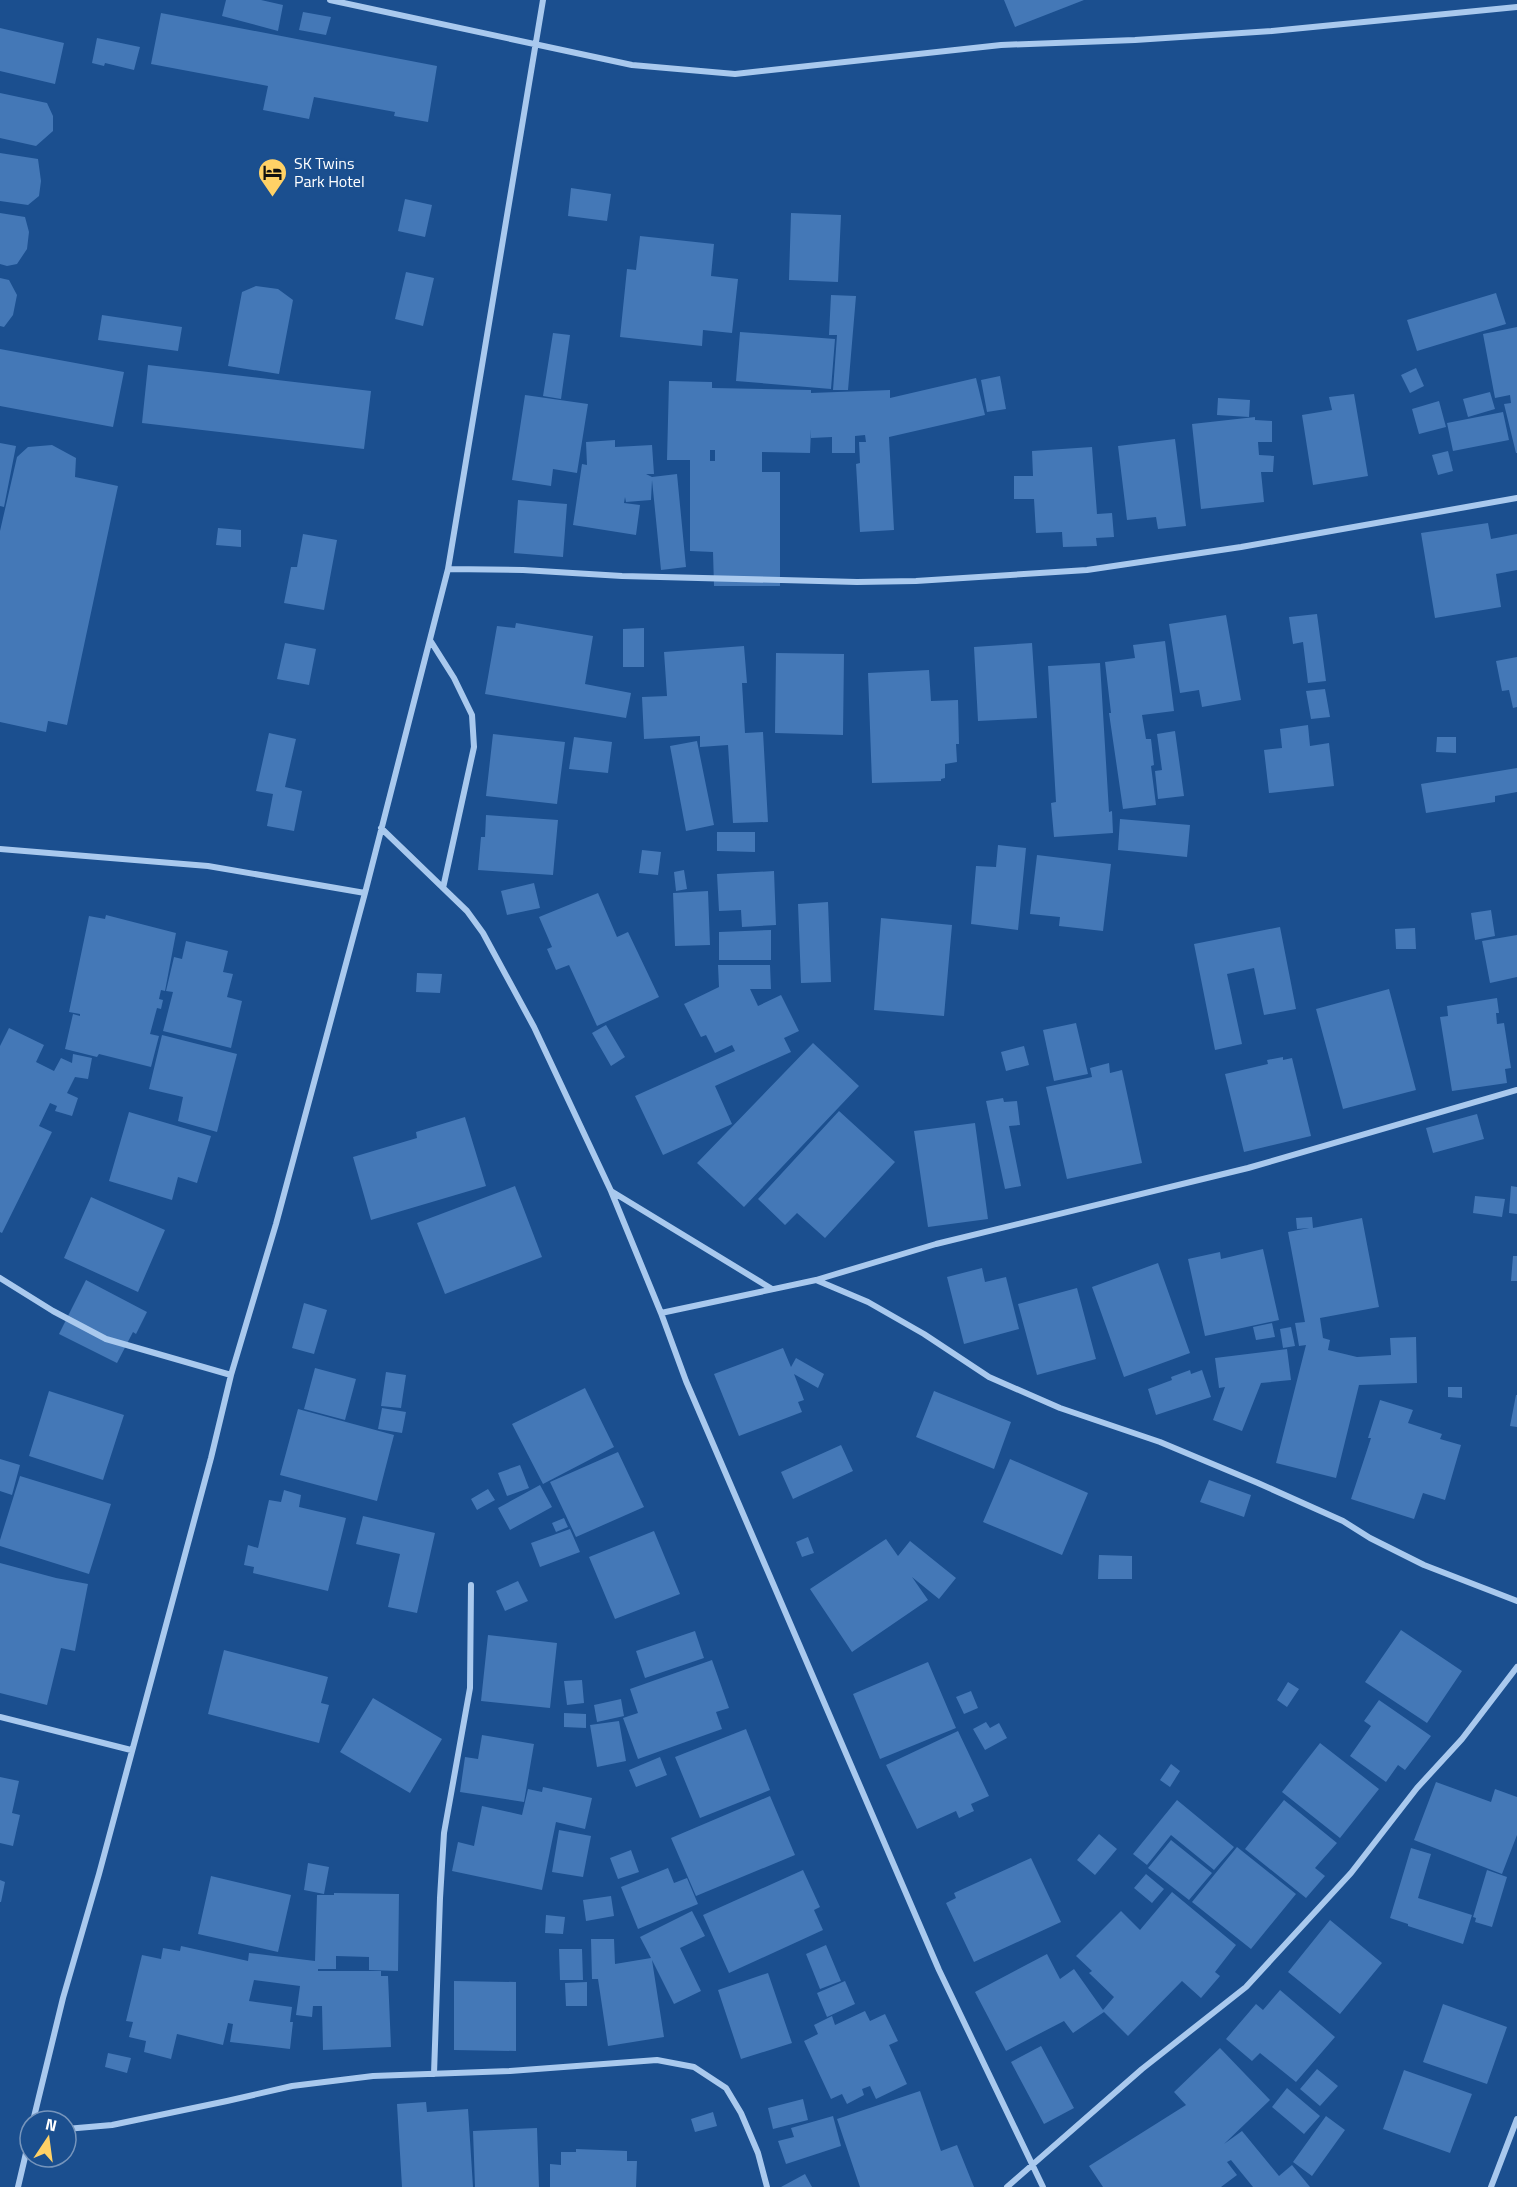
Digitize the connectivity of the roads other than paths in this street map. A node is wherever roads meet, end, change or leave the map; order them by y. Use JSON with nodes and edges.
{"nodes":[{"id":1,"x":330,"y":0,"type":"edge"},
{"id":2,"x":543,"y":0,"type":"edge"},
{"id":3,"x":1517,"y":7,"type":"edge"},
{"id":4,"x":536,"y":44,"type":"junction"},
{"id":5,"x":1517,"y":498,"type":"edge"},
{"id":6,"x":448,"y":569,"type":"junction"},
{"id":7,"x":430,"y":640,"type":"junction"},
{"id":8,"x":381,"y":828,"type":"junction"},
{"id":9,"x":0,"y":849,"type":"edge"},
{"id":10,"x":443,"y":888,"type":"junction"},
{"id":11,"x":365,"y":893,"type":"junction"},
{"id":12,"x":1517,"y":1090,"type":"edge"},
{"id":13,"x":611,"y":1191,"type":"junction"},
{"id":14,"x":0,"y":1278,"type":"edge"},
{"id":15,"x":816,"y":1280,"type":"junction"},
{"id":16,"x":772,"y":1289,"type":"junction"},
{"id":17,"x":661,"y":1314,"type":"junction"},
{"id":18,"x":231,"y":1375,"type":"junction"},
{"id":19,"x":471,"y":1585,"type":"dead end"},
{"id":20,"x":1517,"y":1600,"type":"edge"},
{"id":21,"x":1517,"y":1667,"type":"edge"},
{"id":22,"x":0,"y":1717,"type":"edge"},
{"id":23,"x":131,"y":1750,"type":"junction"},
{"id":24,"x":434,"y":2074,"type":"junction"},
{"id":25,"x":36,"y":2109,"type":"edge"},
{"id":26,"x":1517,"y":2119,"type":"edge"},
{"id":27,"x":78,"y":2128,"type":"edge"},
{"id":28,"x":1033,"y":2164,"type":"junction"},
{"id":29,"x":22,"y":2169,"type":"edge"},
{"id":30,"x":18,"y":2187,"type":"edge"},
{"id":31,"x":767,"y":2187,"type":"edge"},
{"id":32,"x":1007,"y":2187,"type":"edge"},
{"id":33,"x":1043,"y":2187,"type":"edge"},
{"id":34,"x":1491,"y":2187,"type":"edge"}],
"edges":[{"from":1,"to":4,"type":"street"},
{"from":2,"to":4,"type":"street"},
{"from":3,"to":4,"type":"street"},
{"from":4,"to":6,"type":"street"},
{"from":5,"to":6,"type":"street"},
{"from":6,"to":7,"type":"street"},
{"from":7,"to":8,"type":"street"},
{"from":7,"to":10,"type":"street"},
{"from":8,"to":10,"type":"street"},
{"from":8,"to":11,"type":"street"},
{"from":9,"to":11,"type":"street"},
{"from":10,"to":13,"type":"street"},
{"from":11,"to":18,"type":"street"},
{"from":12,"to":15,"type":"street"},
{"from":13,"to":16,"type":"street"},
{"from":13,"to":17,"type":"street"},
{"from":14,"to":18,"type":"street"},
{"from":15,"to":16,"type":"street"},
{"from":15,"to":20,"type":"street"},
{"from":16,"to":17,"type":"street"},
{"from":17,"to":28,"type":"street"},
{"from":18,"to":23,"type":"street"},
{"from":19,"to":24,"type":"street"},
{"from":21,"to":28,"type":"street"},
{"from":22,"to":23,"type":"street"},
{"from":23,"to":25,"type":"street"},
{"from":24,"to":27,"type":"street"},
{"from":24,"to":31,"type":"street"},
{"from":26,"to":34,"type":"street"},
{"from":28,"to":32,"type":"street"},
{"from":28,"to":33,"type":"street"},
{"from":29,"to":30,"type":"street"}]}
